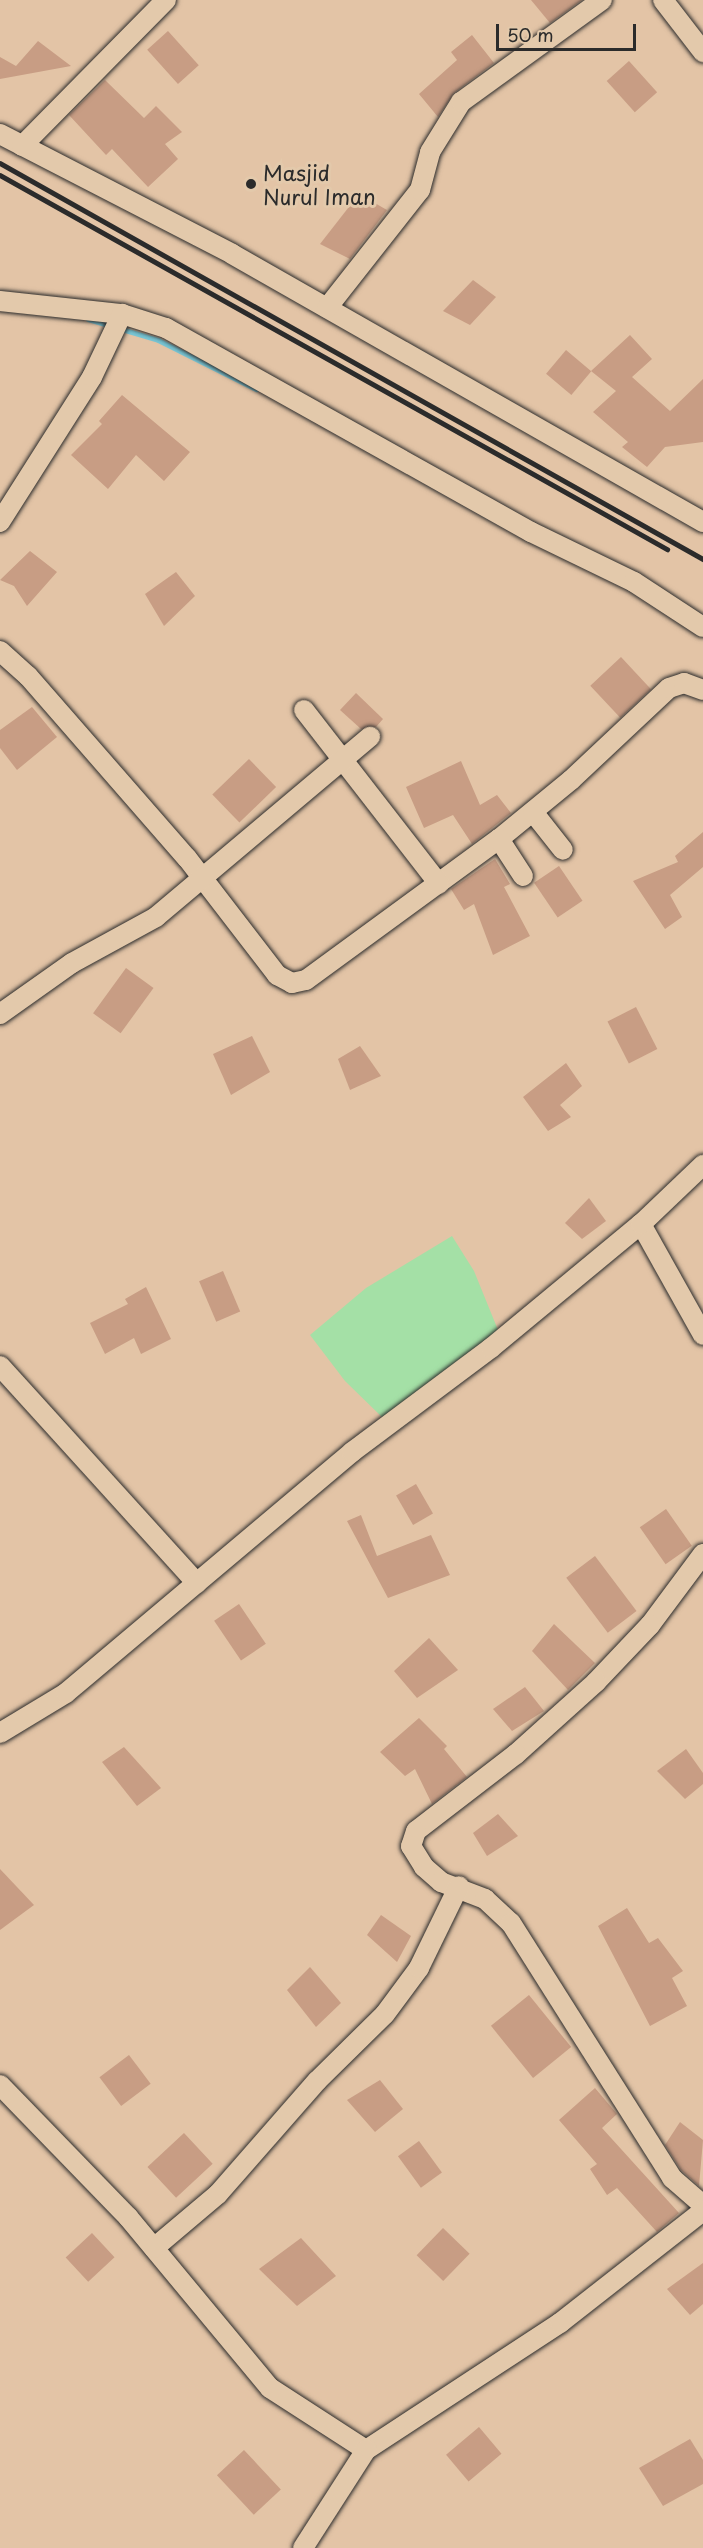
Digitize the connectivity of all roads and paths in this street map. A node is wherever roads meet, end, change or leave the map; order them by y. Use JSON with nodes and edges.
{"nodes":[{"id":1,"x":166,"y":0,"type":"edge"},
{"id":2,"x":602,"y":0,"type":"edge"},
{"id":3,"x":663,"y":0,"type":"edge"},
{"id":4,"x":703,"y":52,"type":"edge"},
{"id":5,"x":0,"y":134,"type":"edge"},
{"id":6,"x":22,"y":146,"type":"junction"},
{"id":7,"x":0,"y":301,"type":"edge"},
{"id":8,"x":327,"y":308,"type":"junction"},
{"id":9,"x":121,"y":316,"type":"junction"},
{"id":10,"x":0,"y":522,"type":"edge"},
{"id":11,"x":703,"y":522,"type":"edge"},
{"id":12,"x":703,"y":627,"type":"edge"},
{"id":13,"x":0,"y":651,"type":"edge"},
{"id":14,"x":703,"y":690,"type":"edge"},
{"id":15,"x":304,"y":710,"type":"dead end"},
{"id":16,"x":370,"y":737,"type":"dead end"},
{"id":17,"x":344,"y":757,"type":"junction"},
{"id":18,"x":533,"y":812,"type":"junction"},
{"id":19,"x":499,"y":839,"type":"junction"},
{"id":20,"x":564,"y":849,"type":"dead end"},
{"id":21,"x":200,"y":876,"type":"junction"},
{"id":22,"x":523,"y":876,"type":"dead end"},
{"id":23,"x":439,"y":884,"type":"junction"},
{"id":24,"x":0,"y":1014,"type":"edge"},
{"id":25,"x":703,"y":1165,"type":"edge"},
{"id":26,"x":641,"y":1224,"type":"junction"},
{"id":27,"x":703,"y":1335,"type":"edge"},
{"id":28,"x":0,"y":1366,"type":"edge"},
{"id":29,"x":703,"y":1554,"type":"edge"},
{"id":30,"x":197,"y":1583,"type":"junction"},
{"id":31,"x":0,"y":1733,"type":"edge"},
{"id":32,"x":459,"y":1886,"type":"junction"},
{"id":33,"x":0,"y":2085,"type":"edge"},
{"id":34,"x":703,"y":2205,"type":"edge"},
{"id":35,"x":703,"y":2211,"type":"edge"},
{"id":36,"x":154,"y":2248,"type":"junction"},
{"id":37,"x":366,"y":2450,"type":"junction"},
{"id":38,"x":303,"y":2548,"type":"edge"}],
"edges":[{"from":1,"to":6,"type":"street"},
{"from":2,"to":8,"type":"street"},
{"from":3,"to":4,"type":"street"},
{"from":5,"to":6,"type":"street"},
{"from":6,"to":8,"type":"street"},
{"from":7,"to":9,"type":"street"},
{"from":8,"to":11,"type":"street"},
{"from":9,"to":10,"type":"street"},
{"from":9,"to":12,"type":"street"},
{"from":13,"to":21,"type":"street"},
{"from":14,"to":18,"type":"street"},
{"from":15,"to":17,"type":"street"},
{"from":16,"to":17,"type":"street"},
{"from":17,"to":21,"type":"street"},
{"from":17,"to":23,"type":"street"},
{"from":18,"to":19,"type":"street"},
{"from":18,"to":20,"type":"street"},
{"from":19,"to":22,"type":"street"},
{"from":19,"to":23,"type":"street"},
{"from":21,"to":23,"type":"street"},
{"from":21,"to":24,"type":"street"},
{"from":25,"to":26,"type":"street"},
{"from":26,"to":27,"type":"street"},
{"from":26,"to":30,"type":"street"},
{"from":28,"to":30,"type":"street"},
{"from":29,"to":32,"type":"street"},
{"from":30,"to":31,"type":"street"},
{"from":32,"to":34,"type":"street"},
{"from":32,"to":36,"type":"street"},
{"from":33,"to":36,"type":"street"},
{"from":35,"to":37,"type":"street"},
{"from":36,"to":37,"type":"street"},
{"from":37,"to":38,"type":"street"}]}
